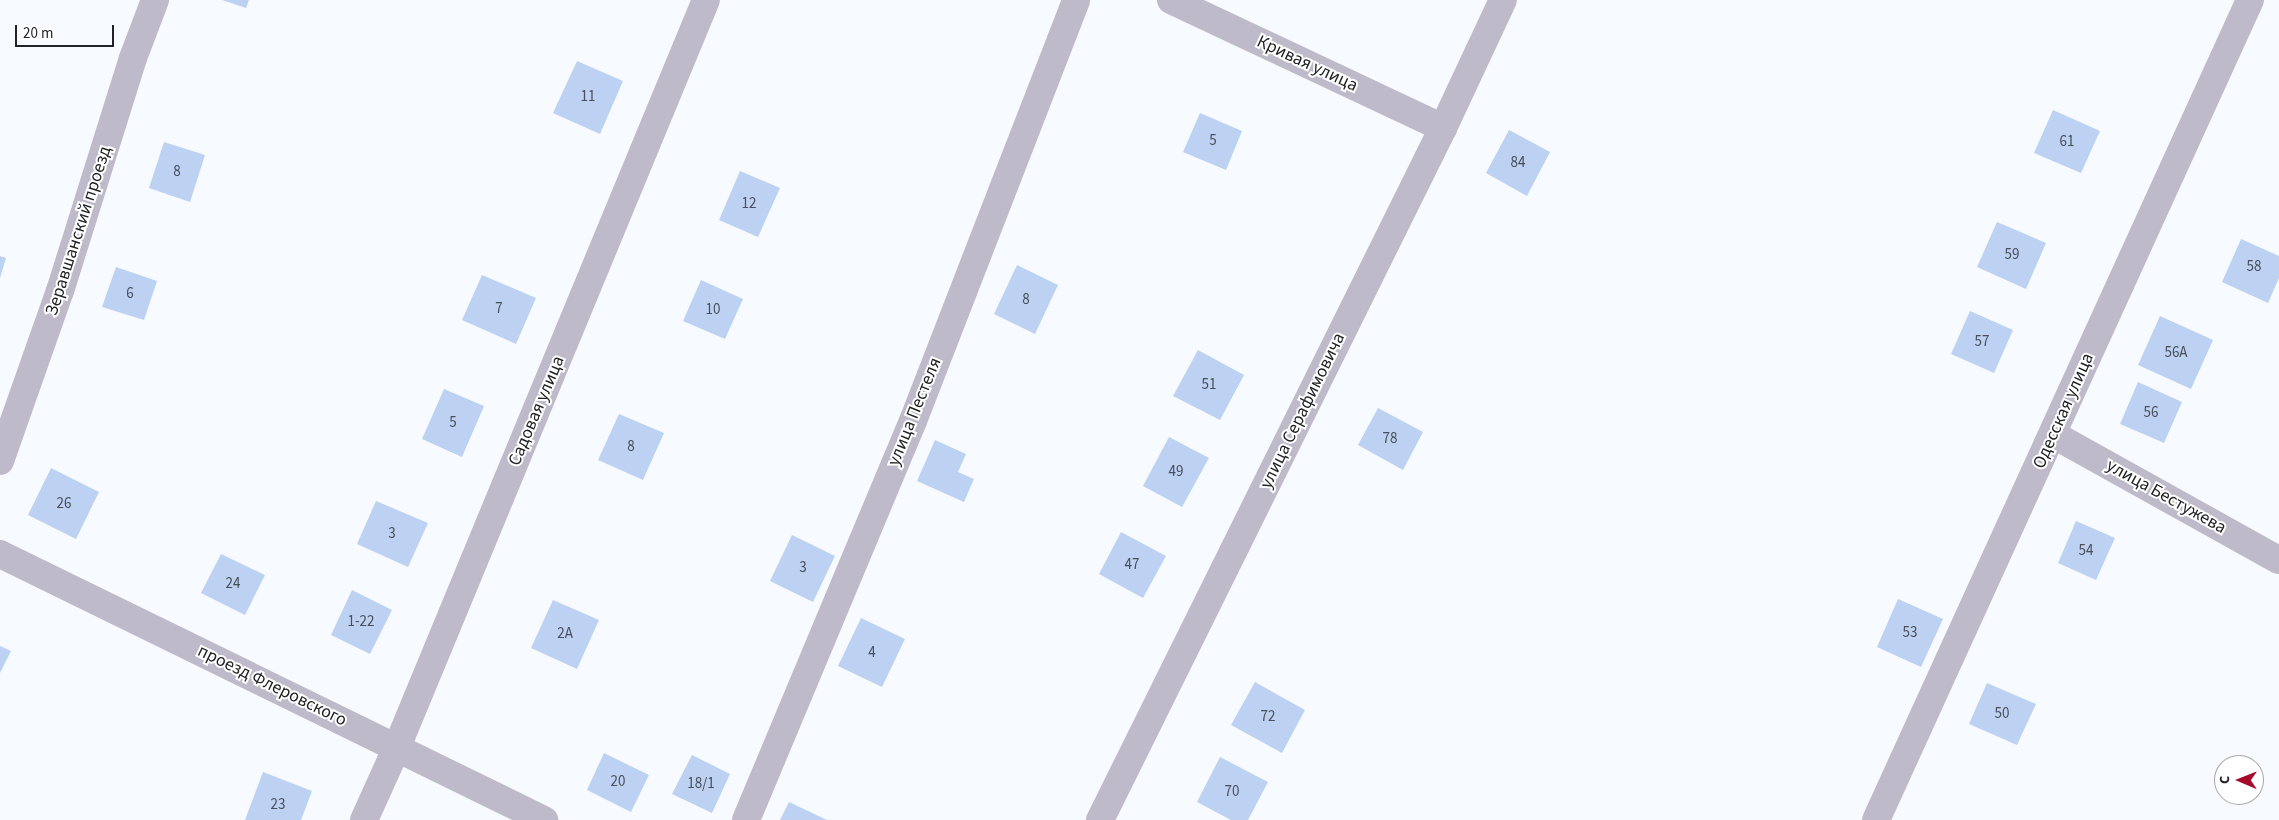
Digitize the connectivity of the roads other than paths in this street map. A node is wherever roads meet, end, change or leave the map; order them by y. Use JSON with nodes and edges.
{"nodes":[{"id":1,"x":155,"y":0,"type":"edge"},
{"id":2,"x":706,"y":0,"type":"edge"},
{"id":3,"x":1076,"y":0,"type":"edge"},
{"id":4,"x":1172,"y":0,"type":"edge"},
{"id":5,"x":1503,"y":0,"type":"edge"},
{"id":6,"x":2250,"y":0,"type":"edge"},
{"id":7,"x":1443,"y":128,"type":"junction"},
{"id":8,"x":2054,"y":435,"type":"junction"},
{"id":9,"x":0,"y":461,"type":"edge"},
{"id":10,"x":0,"y":554,"type":"edge"},
{"id":11,"x":2279,"y":560,"type":"edge"},
{"id":12,"x":397,"y":747,"type":"junction"},
{"id":13,"x":364,"y":820,"type":"edge"},
{"id":14,"x":544,"y":820,"type":"edge"},
{"id":15,"x":746,"y":820,"type":"edge"},
{"id":16,"x":1100,"y":820,"type":"edge"},
{"id":17,"x":1876,"y":820,"type":"edge"}],
"edges":[{"from":1,"to":9,"type":"street","name":"Зеравшанский проезд"},
{"from":2,"to":12,"type":"street","name":"Садовая улица"},
{"from":3,"to":15,"type":"street","name":"улица Пестеля"},
{"from":4,"to":7,"type":"street","name":"Кривая улица"},
{"from":5,"to":7,"type":"street","name":"улица Серафимовича"},
{"from":6,"to":8,"type":"street","name":"Одесская улица"},
{"from":7,"to":16,"type":"street","name":"улица Серафимовича"},
{"from":8,"to":11,"type":"street","name":"улица Бестужева"},
{"from":8,"to":17,"type":"street","name":"Одесская улица"},
{"from":10,"to":12,"type":"street","name":"проезд Флеровского"},
{"from":12,"to":13,"type":"street","name":"Садовая улица"},
{"from":12,"to":14,"type":"street","name":"проезд Флеровского"}]}
